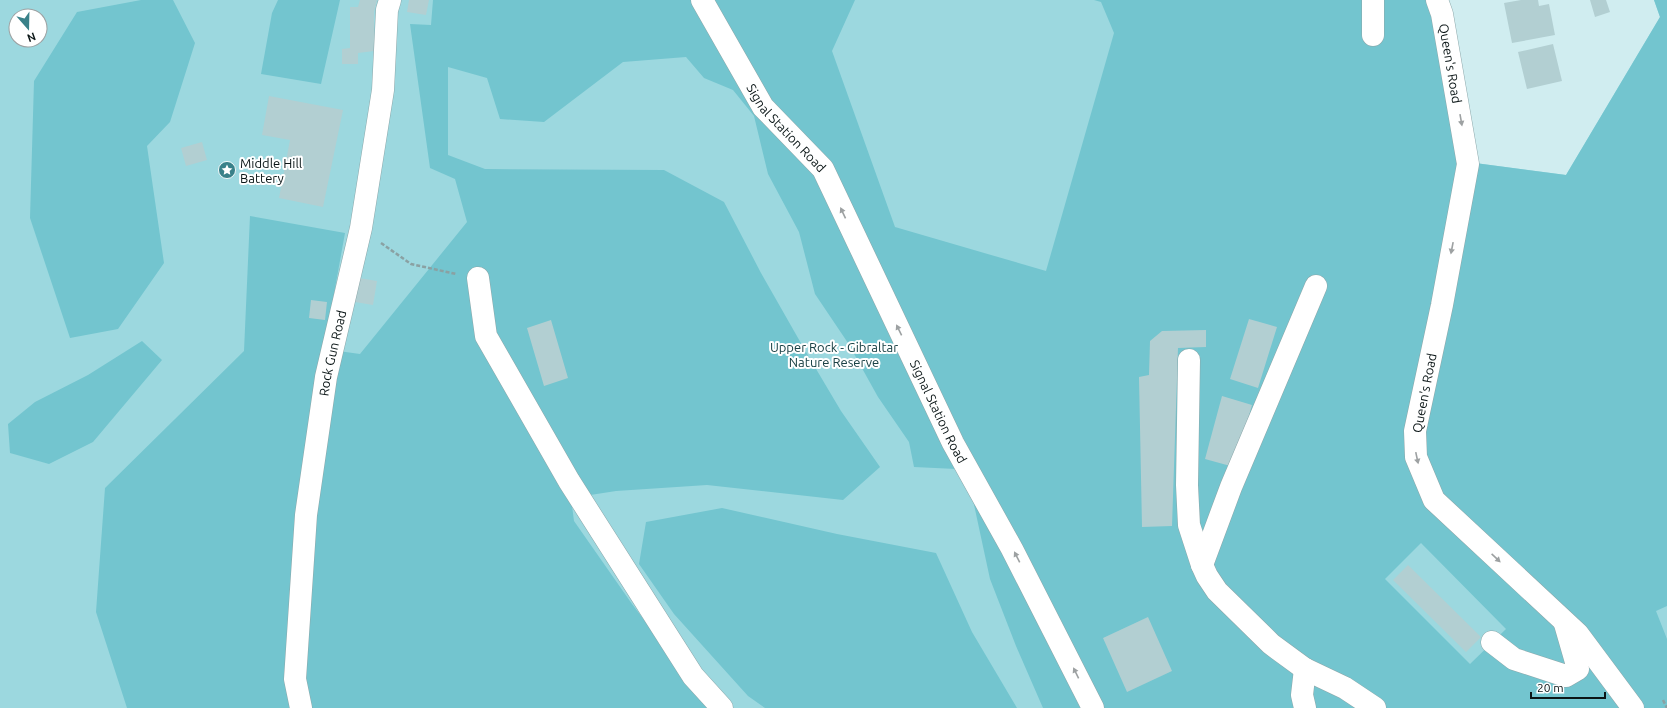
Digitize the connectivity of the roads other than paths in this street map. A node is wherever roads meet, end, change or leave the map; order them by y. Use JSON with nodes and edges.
{"nodes":[{"id":1,"x":390,"y":0,"type":"edge"},
{"id":2,"x":702,"y":0,"type":"edge"},
{"id":3,"x":1373,"y":0,"type":"edge"},
{"id":4,"x":1437,"y":0,"type":"edge"},
{"id":5,"x":1373,"y":35,"type":"dead end"},
{"id":6,"x":478,"y":278,"type":"road end"},
{"id":7,"x":1316,"y":286,"type":"dead end"},
{"id":8,"x":1189,"y":360,"type":"dead end"},
{"id":9,"x":1202,"y":565,"type":"junction"},
{"id":10,"x":1565,"y":623,"type":"junction"},
{"id":11,"x":1492,"y":642,"type":"dead end"},
{"id":12,"x":1305,"y":669,"type":"junction"},
{"id":13,"x":301,"y":708,"type":"edge"},
{"id":14,"x":722,"y":708,"type":"edge"},
{"id":15,"x":1093,"y":708,"type":"edge"},
{"id":16,"x":1305,"y":708,"type":"edge"},
{"id":17,"x":1375,"y":708,"type":"edge"},
{"id":18,"x":1633,"y":708,"type":"edge"}],
"edges":[{"from":1,"to":13,"type":"lane","name":"Rock Gun Road"},
{"from":15,"to":2,"type":"lane","name":"Signal Station Road","one_way":true},
{"from":3,"to":5,"type":"lane"},
{"from":4,"to":10,"type":"lane","name":"Queen's Road","one_way":true},
{"from":6,"to":14,"type":"lane"},
{"from":7,"to":9,"type":"lane"},
{"from":8,"to":9,"type":"lane"},
{"from":9,"to":12,"type":"lane"},
{"from":10,"to":11,"type":"lane"},
{"from":10,"to":18,"type":"lane","name":"Queen's Road"},
{"from":12,"to":16,"type":"lane"},
{"from":12,"to":17,"type":"lane"}]}
